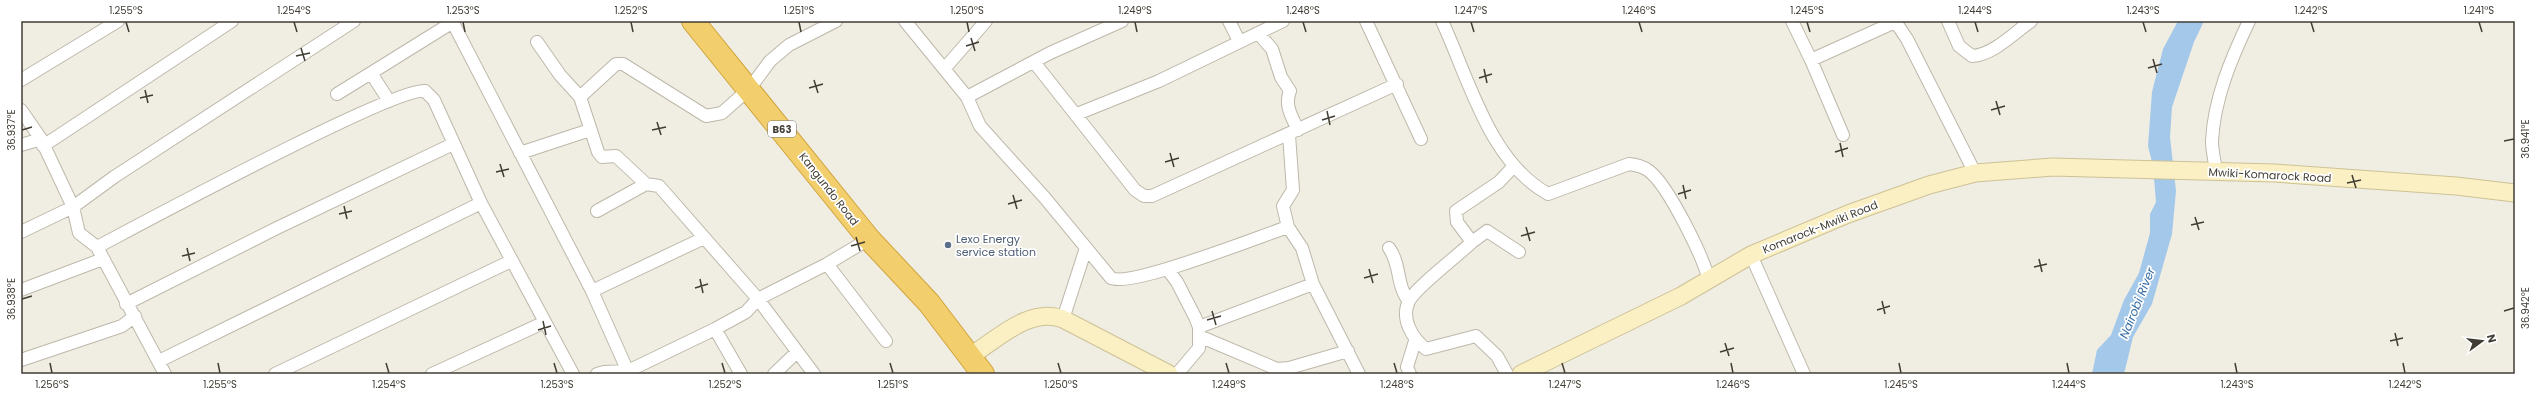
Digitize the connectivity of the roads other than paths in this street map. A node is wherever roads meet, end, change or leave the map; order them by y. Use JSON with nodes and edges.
{"nodes":[{"id":1,"x":118,"y":21,"type":"edge"},
{"id":2,"x":232,"y":21,"type":"edge"},
{"id":3,"x":354,"y":21,"type":"edge"},
{"id":4,"x":452,"y":21,"type":"edge"},
{"id":5,"x":693,"y":21,"type":"edge"},
{"id":6,"x":905,"y":21,"type":"edge"},
{"id":7,"x":986,"y":21,"type":"edge"},
{"id":8,"x":1122,"y":21,"type":"edge"},
{"id":9,"x":1229,"y":21,"type":"edge"},
{"id":10,"x":1282,"y":21,"type":"edge"},
{"id":11,"x":1366,"y":21,"type":"edge"},
{"id":12,"x":1442,"y":21,"type":"edge"},
{"id":13,"x":1792,"y":21,"type":"edge"},
{"id":14,"x":1948,"y":21,"type":"edge"},
{"id":15,"x":2030,"y":21,"type":"edge"},
{"id":16,"x":2249,"y":21,"type":"edge"},
{"id":17,"x":1895,"y":22,"type":"edge"},
{"id":18,"x":829,"y":23,"type":"edge"},
{"id":19,"x":1258,"y":33,"type":"junction"},
{"id":20,"x":1239,"y":41,"type":"junction"},
{"id":21,"x":538,"y":42,"type":"dead end"},
{"id":22,"x":1810,"y":60,"type":"junction"},
{"id":23,"x":1034,"y":62,"type":"junction"},
{"id":24,"x":945,"y":68,"type":"junction"},
{"id":25,"x":371,"y":73,"type":"junction"},
{"id":26,"x":21,"y":80,"type":"edge"},
{"id":27,"x":1397,"y":84,"type":"junction"},
{"id":28,"x":750,"y":88,"type":"junction"},
{"id":29,"x":337,"y":94,"type":"dead end"},
{"id":30,"x":580,"y":97,"type":"junction"},
{"id":31,"x":967,"y":97,"type":"junction"},
{"id":32,"x":389,"y":101,"type":"junction"},
{"id":33,"x":21,"y":110,"type":"edge"},
{"id":34,"x":1077,"y":114,"type":"junction"},
{"id":35,"x":590,"y":130,"type":"junction"},
{"id":36,"x":1294,"y":133,"type":"junction"},
{"id":37,"x":1843,"y":135,"type":"dead end"},
{"id":38,"x":1421,"y":139,"type":"dead end"},
{"id":39,"x":42,"y":143,"type":"junction"},
{"id":40,"x":453,"y":144,"type":"junction"},
{"id":41,"x":21,"y":145,"type":"edge"},
{"id":42,"x":520,"y":153,"type":"junction"},
{"id":43,"x":1514,"y":166,"type":"junction"},
{"id":44,"x":2145,"y":169,"type":"joint"},
{"id":45,"x":2216,"y":172,"type":"junction"},
{"id":46,"x":1976,"y":174,"type":"junction"},
{"id":47,"x":646,"y":184,"type":"junction"},
{"id":48,"x":2515,"y":193,"type":"edge"},
{"id":49,"x":481,"y":203,"type":"junction"},
{"id":50,"x":72,"y":207,"type":"junction"},
{"id":51,"x":597,"y":211,"type":"dead end"},
{"id":52,"x":1288,"y":227,"type":"junction"},
{"id":53,"x":21,"y":232,"type":"edge"},
{"id":54,"x":704,"y":238,"type":"junction"},
{"id":55,"x":869,"y":239,"type":"junction"},
{"id":56,"x":1472,"y":242,"type":"junction"},
{"id":57,"x":97,"y":247,"type":"junction"},
{"id":58,"x":1086,"y":248,"type":"junction"},
{"id":59,"x":1389,"y":248,"type":"dead end"},
{"id":60,"x":1520,"y":252,"type":"dead end"},
{"id":61,"x":1751,"y":255,"type":"junction"},
{"id":62,"x":103,"y":259,"type":"junction"},
{"id":63,"x":511,"y":261,"type":"junction"},
{"id":64,"x":827,"y":264,"type":"junction"},
{"id":65,"x":1168,"y":270,"type":"junction"},
{"id":66,"x":1709,"y":281,"type":"junction"},
{"id":67,"x":1313,"y":284,"type":"junction"},
{"id":68,"x":21,"y":290,"type":"edge"},
{"id":69,"x":592,"y":291,"type":"junction"},
{"id":70,"x":758,"y":299,"type":"junction"},
{"id":71,"x":1409,"y":301,"type":"junction"},
{"id":72,"x":126,"y":304,"type":"junction"},
{"id":73,"x":134,"y":316,"type":"junction"},
{"id":74,"x":1064,"y":319,"type":"junction"},
{"id":75,"x":545,"y":322,"type":"junction"},
{"id":76,"x":715,"y":329,"type":"junction"},
{"id":77,"x":1199,"y":332,"type":"junction"},
{"id":78,"x":886,"y":341,"type":"dead end"},
{"id":79,"x":1415,"y":341,"type":"junction"},
{"id":80,"x":1348,"y":351,"type":"junction"},
{"id":81,"x":797,"y":352,"type":"junction"},
{"id":82,"x":969,"y":357,"type":"junction"},
{"id":83,"x":21,"y":360,"type":"edge"},
{"id":84,"x":159,"y":361,"type":"junction"},
{"id":85,"x":1802,"y":370,"type":"edge"},
{"id":86,"x":628,"y":373,"type":"edge"},
{"id":87,"x":165,"y":374,"type":"edge"},
{"id":88,"x":275,"y":374,"type":"edge"},
{"id":89,"x":432,"y":374,"type":"edge"},
{"id":90,"x":573,"y":374,"type":"edge"},
{"id":91,"x":597,"y":374,"type":"edge"},
{"id":92,"x":741,"y":374,"type":"edge"},
{"id":93,"x":774,"y":374,"type":"edge"},
{"id":94,"x":814,"y":374,"type":"edge"},
{"id":95,"x":983,"y":374,"type":"edge"},
{"id":96,"x":1169,"y":374,"type":"edge"},
{"id":97,"x":1177,"y":374,"type":"edge"},
{"id":98,"x":1360,"y":374,"type":"edge"},
{"id":99,"x":1410,"y":374,"type":"edge"},
{"id":100,"x":1507,"y":374,"type":"edge"},
{"id":101,"x":1520,"y":374,"type":"edge"},
{"id":102,"x":1811,"y":374,"type":"edge"}],
"edges":[{"from":1,"to":26,"type":"street"},
{"from":2,"to":39,"type":"street"},
{"from":3,"to":50,"type":"street"},
{"from":4,"to":25,"type":"street"},
{"from":4,"to":42,"type":"street"},
{"from":5,"to":28,"type":"highway","name":"Kangundo Road","number":"B63"},
{"from":6,"to":24,"type":"street"},
{"from":7,"to":24,"type":"street"},
{"from":8,"to":23,"type":"street"},
{"from":9,"to":20,"type":"street"},
{"from":10,"to":19,"type":"street"},
{"from":11,"to":27,"type":"street"},
{"from":12,"to":43,"type":"street"},
{"from":13,"to":22,"type":"street"},
{"from":14,"to":15,"type":"street"},
{"from":16,"to":45,"type":"street"},
{"from":17,"to":22,"type":"street"},
{"from":17,"to":46,"type":"street"},
{"from":18,"to":28,"type":"street"},
{"from":19,"to":20,"type":"street"},
{"from":19,"to":36,"type":"street"},
{"from":20,"to":34,"type":"street"},
{"from":21,"to":30,"type":"street"},
{"from":22,"to":37,"type":"street"},
{"from":23,"to":31,"type":"street"},
{"from":23,"to":34,"type":"street"},
{"from":24,"to":31,"type":"street"},
{"from":25,"to":29,"type":"street"},
{"from":25,"to":32,"type":"street"},
{"from":27,"to":36,"type":"street"},
{"from":27,"to":38,"type":"street"},
{"from":28,"to":30,"type":"street"},
{"from":28,"to":55,"type":"highway","name":"Kangundo Road","number":"B63"},
{"from":30,"to":35,"type":"street"},
{"from":31,"to":58,"type":"street"},
{"from":32,"to":40,"type":"street"},
{"from":32,"to":57,"type":"street"},
{"from":33,"to":39,"type":"street"},
{"from":34,"to":36,"type":"street"},
{"from":35,"to":42,"type":"street"},
{"from":35,"to":47,"type":"street"},
{"from":36,"to":52,"type":"street"},
{"from":39,"to":41,"type":"street"},
{"from":39,"to":50,"type":"street"},
{"from":40,"to":49,"type":"street"},
{"from":40,"to":72,"type":"street"},
{"from":42,"to":69,"type":"street"},
{"from":43,"to":56,"type":"street"},
{"from":43,"to":66,"type":"street"},
{"from":44,"to":45,"type":"main road","name":"Mwiki-Komarock Road"},
{"from":44,"to":46,"type":"main road","name":"Komarock-Mwiki Road"},
{"from":45,"to":48,"type":"main road","name":"Mwiki-Komarock Road"},
{"from":46,"to":61,"type":"main road","name":"Komarock-Mwiki Road"},
{"from":47,"to":51,"type":"street"},
{"from":47,"to":54,"type":"street"},
{"from":49,"to":63,"type":"street"},
{"from":49,"to":84,"type":"street"},
{"from":50,"to":53,"type":"street"},
{"from":50,"to":57,"type":"street"},
{"from":52,"to":65,"type":"street"},
{"from":52,"to":67,"type":"street"},
{"from":54,"to":69,"type":"street"},
{"from":54,"to":70,"type":"street"},
{"from":55,"to":64,"type":"street"},
{"from":55,"to":82,"type":"highway","name":"Kangundo Road","number":"B63"},
{"from":56,"to":60,"type":"street"},
{"from":56,"to":71,"type":"street"},
{"from":57,"to":62,"type":"street"},
{"from":58,"to":65,"type":"street"},
{"from":58,"to":74,"type":"street"},
{"from":59,"to":71,"type":"street"},
{"from":61,"to":66,"type":"main road","name":"Komarock-Mwiki Road"},
{"from":61,"to":85,"type":"street"},
{"from":62,"to":68,"type":"street"},
{"from":62,"to":72,"type":"street"},
{"from":63,"to":75,"type":"street"},
{"from":63,"to":88,"type":"street"},
{"from":64,"to":70,"type":"street"},
{"from":64,"to":78,"type":"street"},
{"from":65,"to":77,"type":"street"},
{"from":66,"to":101,"type":"main road","name":"Komarock-Mwiki Road"},
{"from":67,"to":77,"type":"street"},
{"from":67,"to":80,"type":"street"},
{"from":69,"to":86,"type":"street"},
{"from":70,"to":76,"type":"street"},
{"from":70,"to":81,"type":"street"},
{"from":71,"to":79,"type":"street"},
{"from":72,"to":73,"type":"street"},
{"from":73,"to":83,"type":"street"},
{"from":73,"to":84,"type":"street"},
{"from":74,"to":82,"type":"main road"},
{"from":74,"to":96,"type":"main road"},
{"from":75,"to":89,"type":"street"},
{"from":75,"to":90,"type":"street"},
{"from":76,"to":86,"type":"street"},
{"from":76,"to":92,"type":"street"},
{"from":77,"to":80,"type":"street"},
{"from":77,"to":97,"type":"street"},
{"from":79,"to":99,"type":"street"},
{"from":79,"to":100,"type":"street"},
{"from":80,"to":98,"type":"street"},
{"from":81,"to":93,"type":"street"},
{"from":81,"to":94,"type":"street"},
{"from":82,"to":95,"type":"highway","name":"Kangundo Road","number":"B63"},
{"from":84,"to":87,"type":"street"},
{"from":85,"to":102,"type":"street"},
{"from":86,"to":91,"type":"street"}]}
